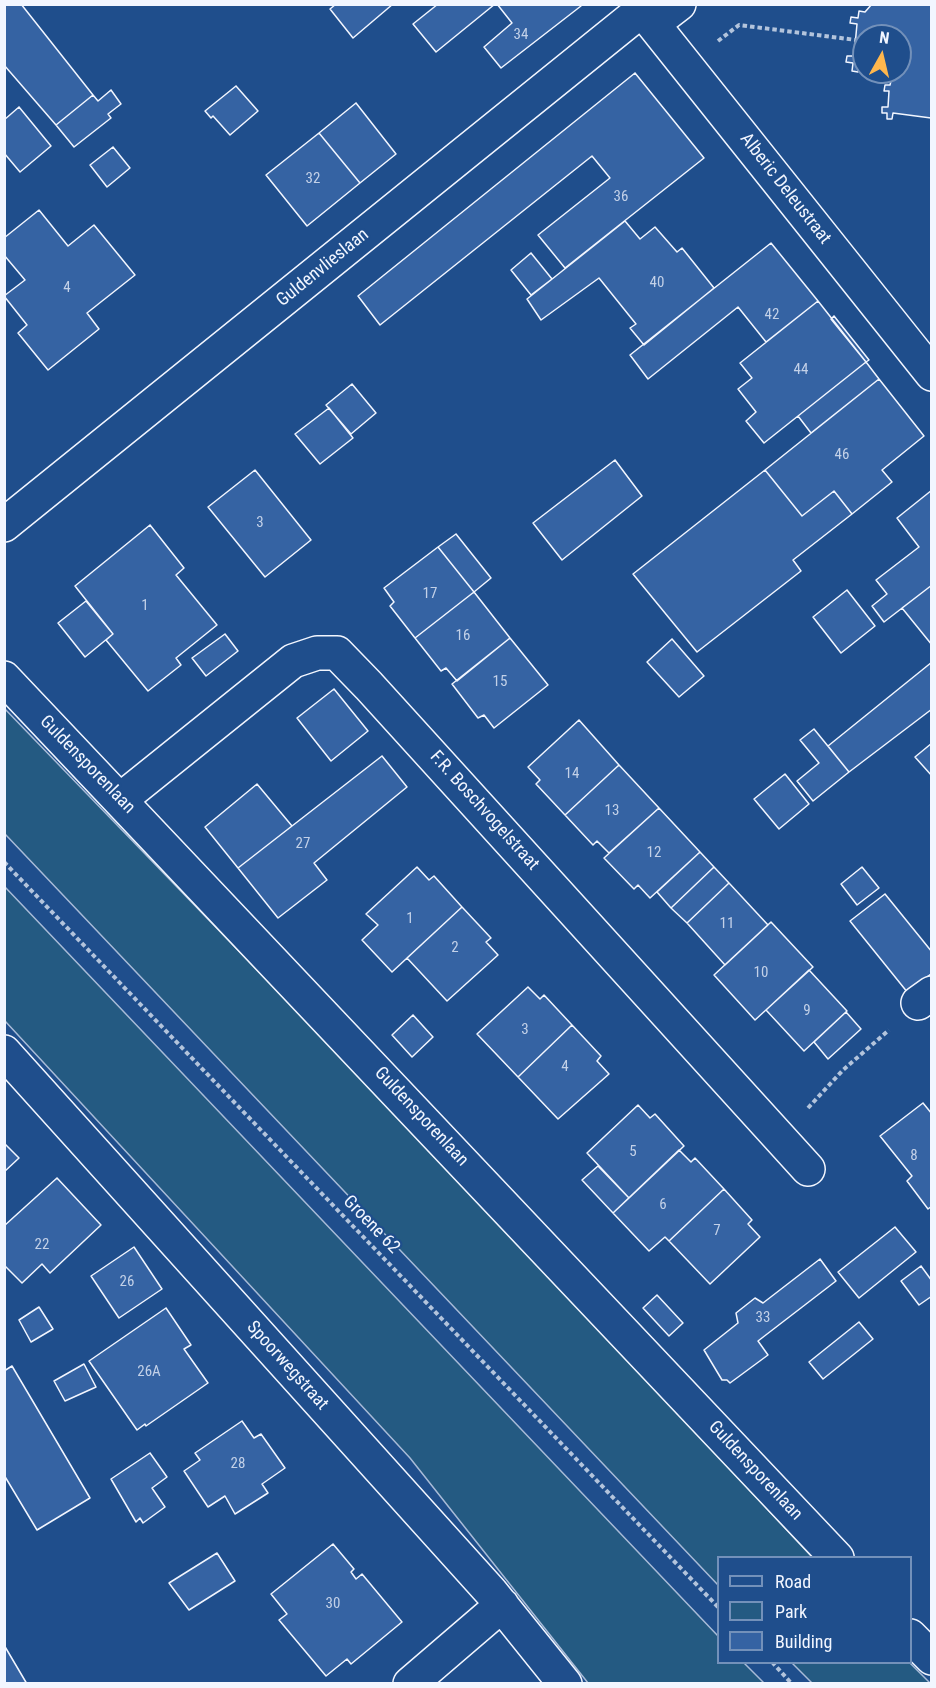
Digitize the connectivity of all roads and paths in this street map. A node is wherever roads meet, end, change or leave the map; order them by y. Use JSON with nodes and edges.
{"nodes":[{"id":1,"x":680,"y":4,"type":"edge"},
{"id":2,"x":644,"y":13,"type":"edge"},
{"id":3,"x":852,"y":39,"type":"edge"},
{"id":4,"x":686,"y":64,"type":"junction"},
{"id":5,"x":932,"y":374,"type":"edge"},
{"id":6,"x":4,"y":525,"type":"edge"},
{"id":7,"x":4,"y":678,"type":"edge"},
{"id":8,"x":120,"y":800,"type":"junction"},
{"id":9,"x":4,"y":862,"type":"edge"},
{"id":10,"x":925,"y":998,"type":"edge"},
{"id":11,"x":4,"y":1052,"type":"edge"},
{"id":12,"x":781,"y":1138,"type":"junction"},
{"id":13,"x":808,"y":1169,"type":"dead end"},
{"id":14,"x":836,"y":1556,"type":"edge"},
{"id":15,"x":502,"y":1605,"type":"junction"},
{"id":16,"x":717,"y":1606,"type":"edge"},
{"id":17,"x":912,"y":1637,"type":"edge"},
{"id":18,"x":932,"y":1658,"type":"edge"},
{"id":19,"x":774,"y":1664,"type":"edge"},
{"id":20,"x":410,"y":1683,"type":"edge"},
{"id":21,"x":565,"y":1683,"type":"edge"},
{"id":22,"x":792,"y":1683,"type":"edge"}],
"edges":[{"from":1,"to":2,"type":"street","name":"Guldenvlieslaan"},
{"from":2,"to":4,"type":"street","name":"Alberic Deleustraat"},
{"from":2,"to":6,"type":"street","name":"Guldenvlieslaan"},
{"from":3,"to":4,"type":"path"},
{"from":4,"to":5,"type":"street","name":"Alberic Deleustraat"},
{"from":7,"to":8,"type":"street","name":"Guldensporenlaan"},
{"from":8,"to":12,"type":"street","name":"F.R. Boschvogelstraat"},
{"from":8,"to":14,"type":"street","name":"Guldensporenlaan"},
{"from":9,"to":16,"type":"path","name":"Groene 62"},
{"from":10,"to":12,"type":"path"},
{"from":11,"to":15,"type":"street","name":"Spoorwegstraat"},
{"from":12,"to":13,"type":"street","name":"F.R. Boschvogelstraat"},
{"from":15,"to":20,"type":"street"},
{"from":15,"to":21,"type":"street","name":"Spoorwegstraat"},
{"from":17,"to":18,"type":"street"},
{"from":19,"to":22,"type":"path"}]}
